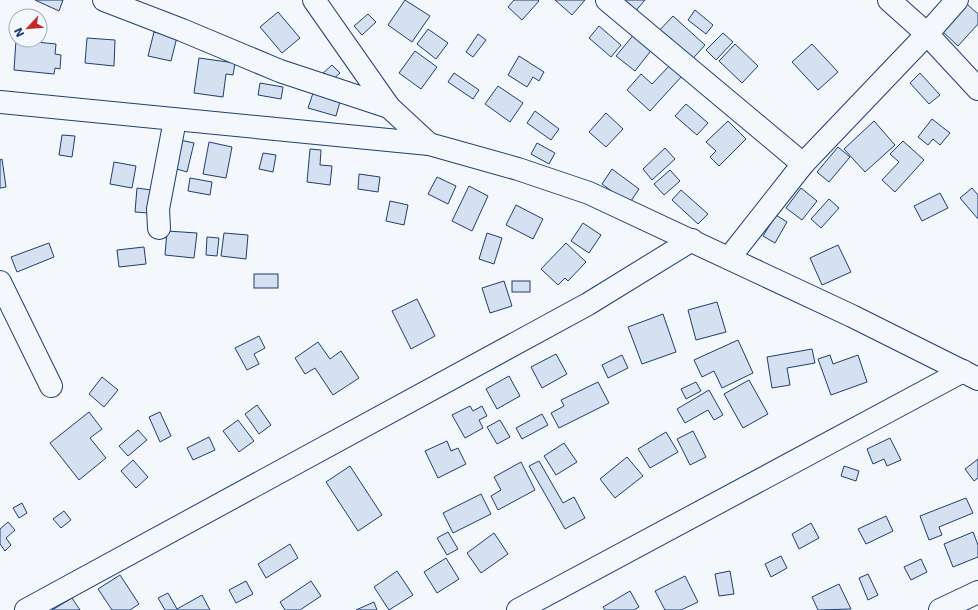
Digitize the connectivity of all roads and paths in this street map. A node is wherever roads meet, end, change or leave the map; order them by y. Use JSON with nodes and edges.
{"nodes":[{"id":1,"x":104,"y":0,"type":"edge"},
{"id":2,"x":314,"y":0,"type":"edge"},
{"id":3,"x":607,"y":0,"type":"edge"},
{"id":4,"x":889,"y":0,"type":"edge"},
{"id":5,"x":957,"y":0,"type":"edge"},
{"id":6,"x":927,"y":34,"type":"junction"},
{"id":7,"x":978,"y":89,"type":"edge"},
{"id":8,"x":0,"y":102,"type":"edge"},
{"id":9,"x":389,"y":106,"type":"junction"},
{"id":10,"x":175,"y":120,"type":"junction"},
{"id":11,"x":429,"y":144,"type":"junction"},
{"id":12,"x":803,"y":164,"type":"junction"},
{"id":13,"x":158,"y":228,"type":"dead end"},
{"id":14,"x":692,"y":240,"type":"junction"},
{"id":15,"x":729,"y":258,"type":"junction"},
{"id":16,"x":0,"y":282,"type":"edge"},
{"id":17,"x":970,"y":375,"type":"edge"},
{"id":18,"x":51,"y":386,"type":"dead end"},
{"id":19,"x":978,"y":592,"type":"edge"},
{"id":20,"x":944,"y":609,"type":"edge"},
{"id":21,"x":26,"y":610,"type":"edge"},
{"id":22,"x":518,"y":610,"type":"edge"}],
"edges":[{"from":1,"to":9,"type":"street"},
{"from":2,"to":9,"type":"street"},
{"from":3,"to":12,"type":"street"},
{"from":4,"to":6,"type":"street"},
{"from":5,"to":6,"type":"street"},
{"from":6,"to":7,"type":"street"},
{"from":6,"to":12,"type":"street"},
{"from":8,"to":10,"type":"street"},
{"from":9,"to":11,"type":"street"},
{"from":10,"to":11,"type":"street"},
{"from":10,"to":13,"type":"street"},
{"from":11,"to":14,"type":"street"},
{"from":12,"to":15,"type":"street"},
{"from":14,"to":15,"type":"street"},
{"from":14,"to":21,"type":"street"},
{"from":15,"to":17,"type":"street"},
{"from":16,"to":18,"type":"street"},
{"from":17,"to":22,"type":"street"},
{"from":19,"to":20,"type":"street"}]}
